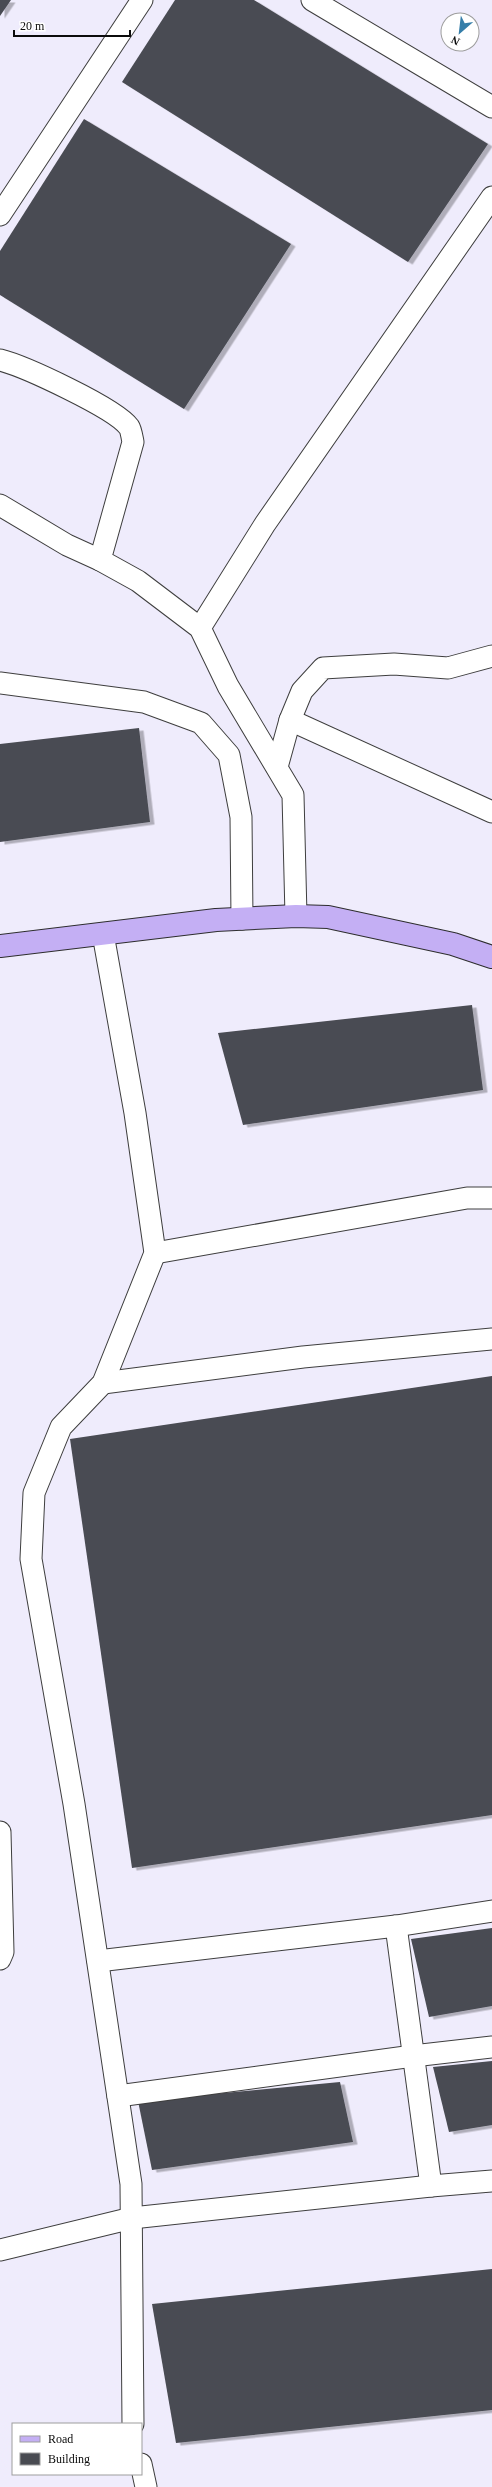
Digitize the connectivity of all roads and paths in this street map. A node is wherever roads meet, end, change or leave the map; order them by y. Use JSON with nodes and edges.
{"nodes":[{"id":1,"x":142,"y":0,"type":"edge"},
{"id":2,"x":312,"y":0,"type":"edge"},
{"id":3,"x":492,"y":107,"type":"edge"},
{"id":4,"x":492,"y":197,"type":"edge"},
{"id":5,"x":0,"y":214,"type":"edge"},
{"id":6,"x":0,"y":360,"type":"edge"},
{"id":7,"x":0,"y":505,"type":"edge"},
{"id":8,"x":100,"y":560,"type":"junction"},
{"id":9,"x":200,"y":628,"type":"junction"},
{"id":10,"x":492,"y":656,"type":"edge"},
{"id":11,"x":0,"y":683,"type":"edge"},
{"id":12,"x":290,"y":720,"type":"junction"},
{"id":13,"x":277,"y":767,"type":"junction"},
{"id":14,"x":492,"y":812,"type":"edge"},
{"id":15,"x":296,"y":916,"type":"junction"},
{"id":16,"x":242,"y":919,"type":"junction"},
{"id":17,"x":103,"y":934,"type":"junction"},
{"id":18,"x":0,"y":946,"type":"edge"},
{"id":19,"x":492,"y":957,"type":"edge"},
{"id":20,"x":492,"y":1198,"type":"edge"},
{"id":21,"x":156,"y":1253,"type":"junction"},
{"id":22,"x":492,"y":1339,"type":"edge"},
{"id":23,"x":103,"y":1383,"type":"junction"},
{"id":24,"x":0,"y":1832,"type":"edge"},
{"id":25,"x":492,"y":1911,"type":"edge"},
{"id":26,"x":396,"y":1926,"type":"junction"},
{"id":27,"x":0,"y":1959,"type":"edge"},
{"id":28,"x":98,"y":1961,"type":"junction"},
{"id":29,"x":492,"y":2047,"type":"edge"},
{"id":30,"x":413,"y":2056,"type":"junction"},
{"id":31,"x":118,"y":2096,"type":"junction"},
{"id":32,"x":492,"y":2181,"type":"edge"},
{"id":33,"x":431,"y":2186,"type":"junction"},
{"id":34,"x":132,"y":2218,"type":"junction"},
{"id":35,"x":0,"y":2250,"type":"edge"},
{"id":36,"x":133,"y":2423,"type":"edge"},
{"id":37,"x":142,"y":2469,"type":"edge"},
{"id":38,"x":146,"y":2487,"type":"edge"}],
"edges":[{"from":1,"to":5,"type":"lane"},
{"from":2,"to":3,"type":"lane"},
{"from":4,"to":9,"type":"lane"},
{"from":6,"to":8,"type":"lane"},
{"from":7,"to":8,"type":"lane"},
{"from":8,"to":9,"type":"lane"},
{"from":9,"to":13,"type":"lane"},
{"from":10,"to":12,"type":"lane"},
{"from":11,"to":16,"type":"lane"},
{"from":12,"to":13,"type":"lane"},
{"from":12,"to":14,"type":"lane"},
{"from":13,"to":15,"type":"lane"},
{"from":15,"to":16,"type":"street"},
{"from":15,"to":19,"type":"street"},
{"from":16,"to":17,"type":"street"},
{"from":17,"to":18,"type":"street"},
{"from":17,"to":21,"type":"lane"},
{"from":20,"to":21,"type":"lane"},
{"from":21,"to":23,"type":"lane"},
{"from":22,"to":23,"type":"lane"},
{"from":23,"to":28,"type":"lane"},
{"from":24,"to":27,"type":"lane"},
{"from":25,"to":26,"type":"lane"},
{"from":26,"to":28,"type":"lane"},
{"from":26,"to":30,"type":"lane"},
{"from":28,"to":31,"type":"lane"},
{"from":29,"to":30,"type":"lane"},
{"from":30,"to":31,"type":"lane"},
{"from":30,"to":33,"type":"lane"},
{"from":31,"to":34,"type":"lane"},
{"from":32,"to":33,"type":"lane"},
{"from":33,"to":34,"type":"lane"},
{"from":34,"to":35,"type":"lane"},
{"from":34,"to":36,"type":"lane"},
{"from":37,"to":38,"type":"lane"}]}
